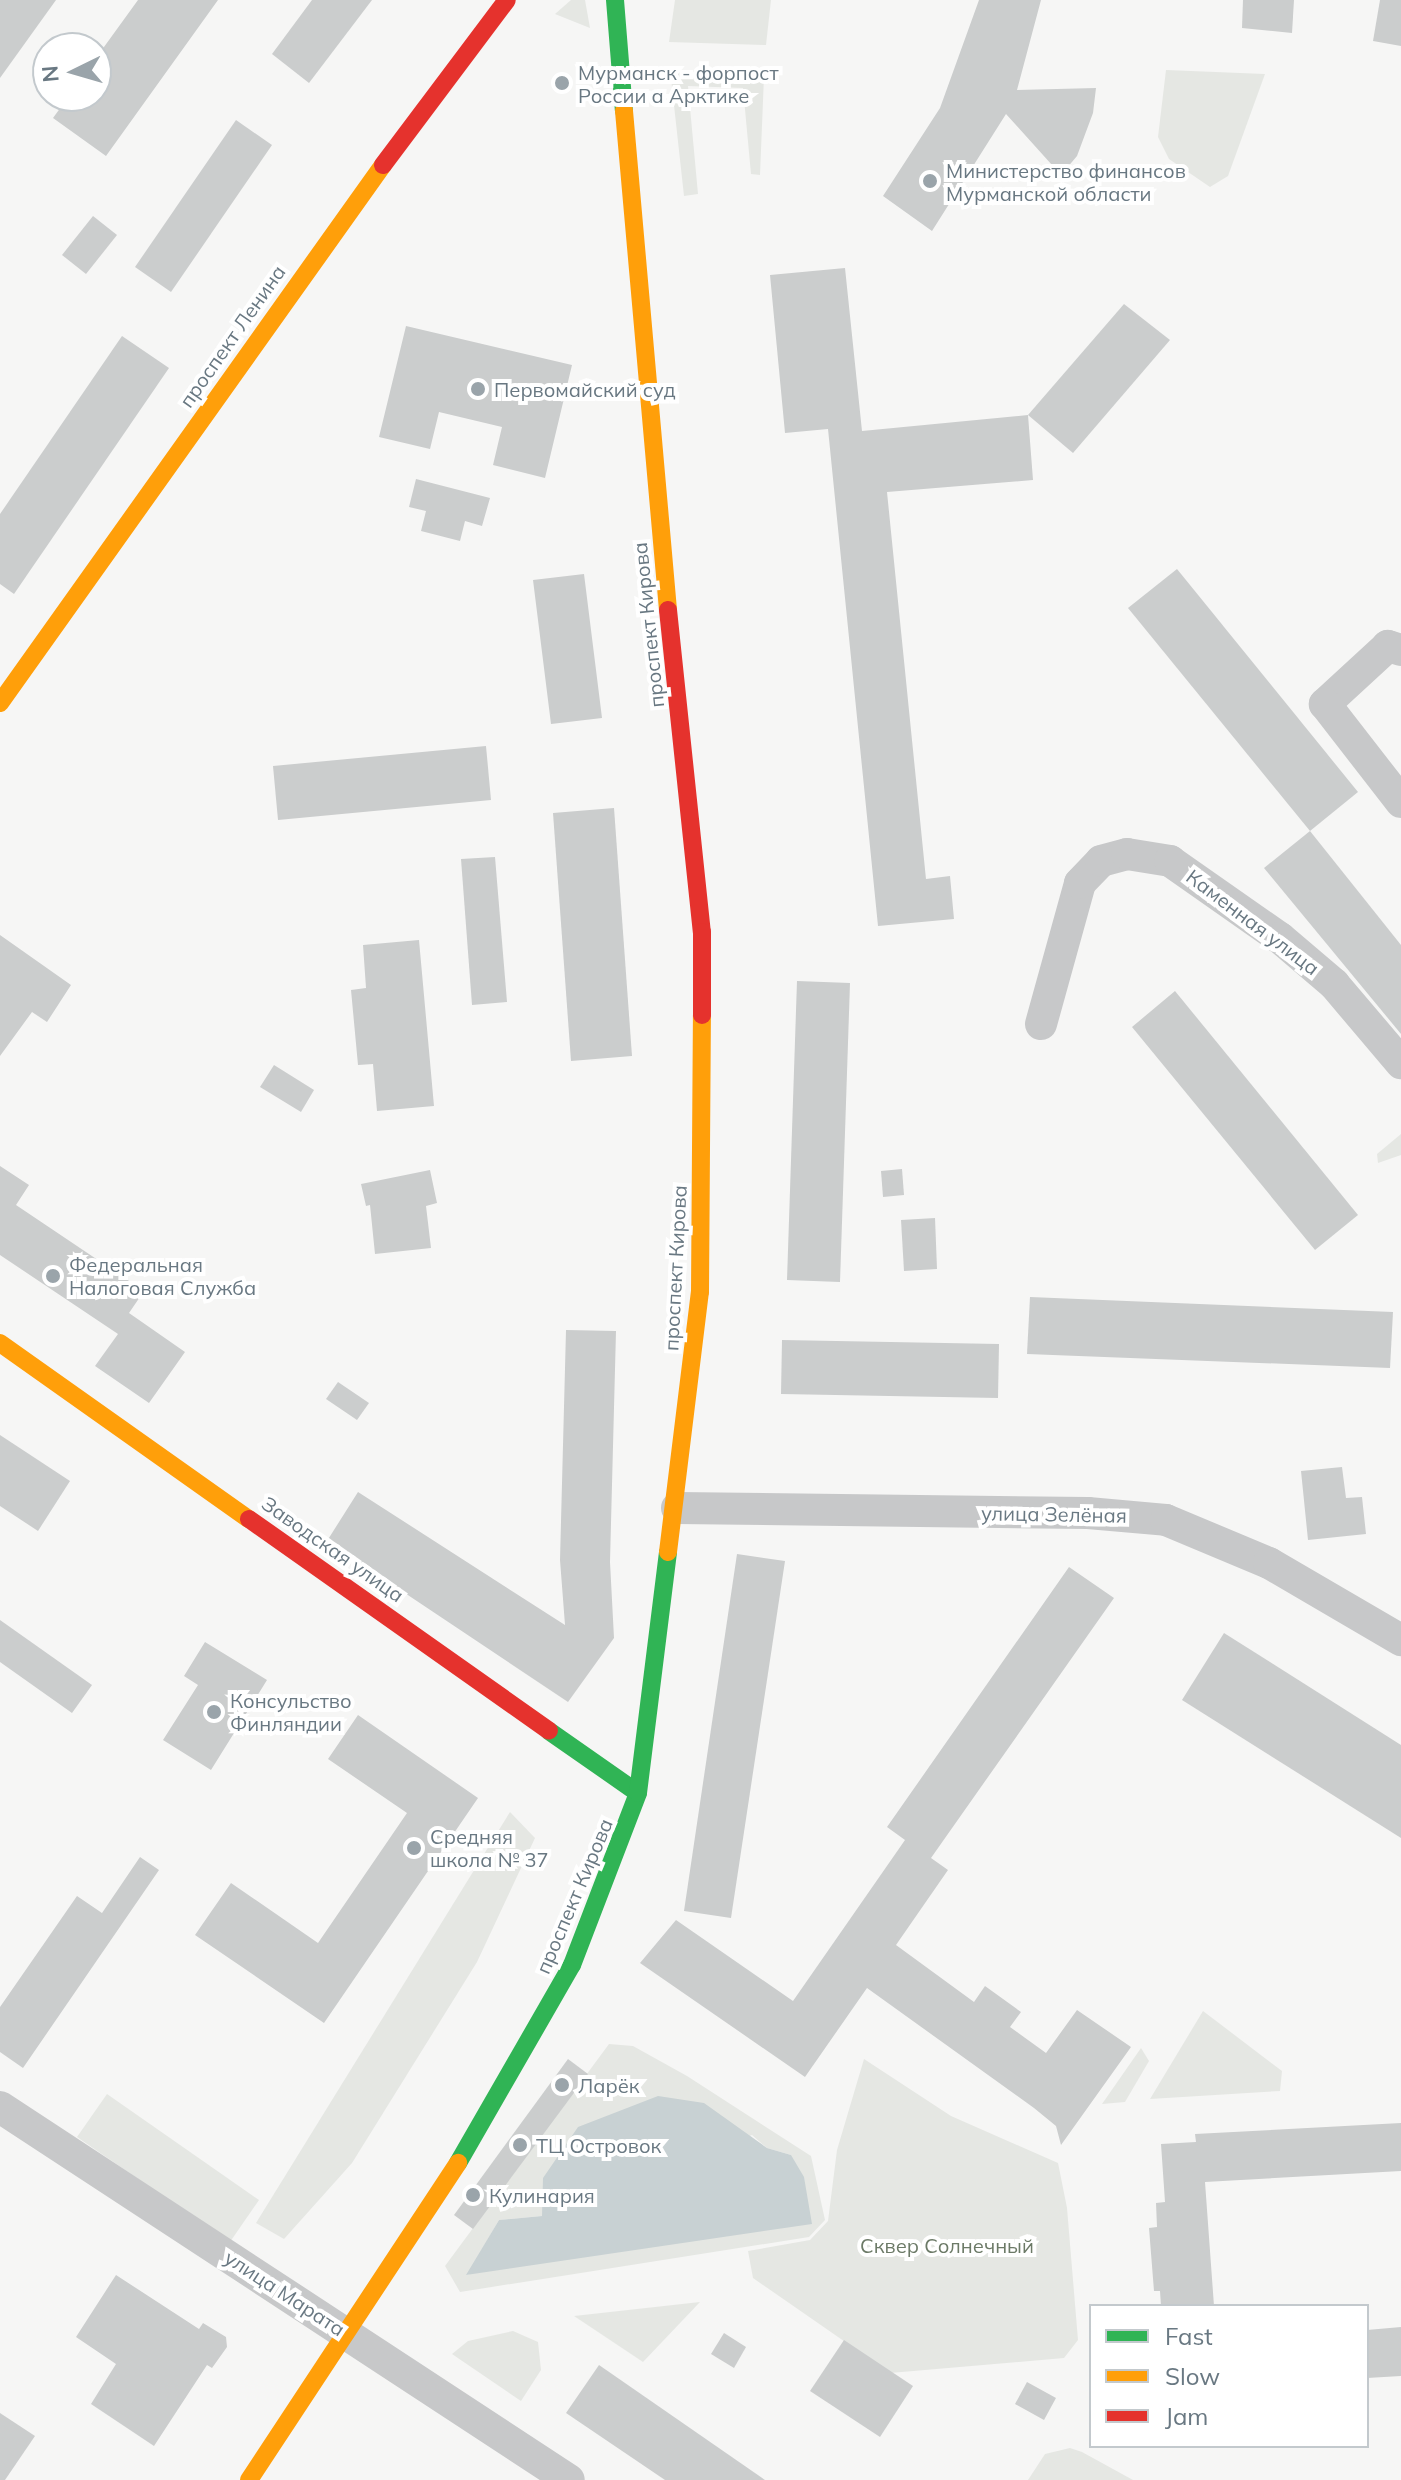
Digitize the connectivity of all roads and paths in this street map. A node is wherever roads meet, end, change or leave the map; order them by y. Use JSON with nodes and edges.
{"nodes":[{"id":1,"x":507,"y":0,"type":"edge"},
{"id":2,"x":615,"y":0,"type":"edge"},
{"id":3,"x":628,"y":0,"type":"edge"},
{"id":4,"x":617,"y":39,"type":"junction"},
{"id":5,"x":1401,"y":650,"type":"edge"},
{"id":6,"x":0,"y":703,"type":"edge"},
{"id":7,"x":1401,"y":802,"type":"edge"},
{"id":8,"x":1041,"y":1024,"type":"dead end"},
{"id":9,"x":1401,"y":1063,"type":"edge"},
{"id":10,"x":0,"y":1343,"type":"edge"},
{"id":11,"x":677,"y":1508,"type":"junction"},
{"id":12,"x":1401,"y":1640,"type":"edge"},
{"id":13,"x":638,"y":1793,"type":"junction"},
{"id":14,"x":0,"y":2107,"type":"edge"},
{"id":15,"x":347,"y":2334,"type":"junction"},
{"id":16,"x":249,"y":2480,"type":"edge"},
{"id":17,"x":569,"y":2480,"type":"edge"}],
"edges":[{"from":1,"to":6,"type":"main road","name":"проспект Ленина"},
{"from":2,"to":4,"type":"main road","name":"проспект Кирова"},
{"from":3,"to":4,"type":"main road"},
{"from":4,"to":11,"type":"main road","name":"проспект Кирова"},
{"from":5,"to":7,"type":"street"},
{"from":8,"to":9,"type":"street","name":"Каменная улица"},
{"from":10,"to":13,"type":"main road","name":"Заводская улица"},
{"from":11,"to":12,"type":"street","name":"улица Зелёная"},
{"from":11,"to":13,"type":"main road","name":"проспект Кирова"},
{"from":13,"to":15,"type":"main road","name":"проспект Кирова"},
{"from":14,"to":15,"type":"street","name":"улица Марата"},
{"from":15,"to":16,"type":"main road","name":"проспект Кирова"},
{"from":15,"to":17,"type":"street","name":"улица Марата"}]}
